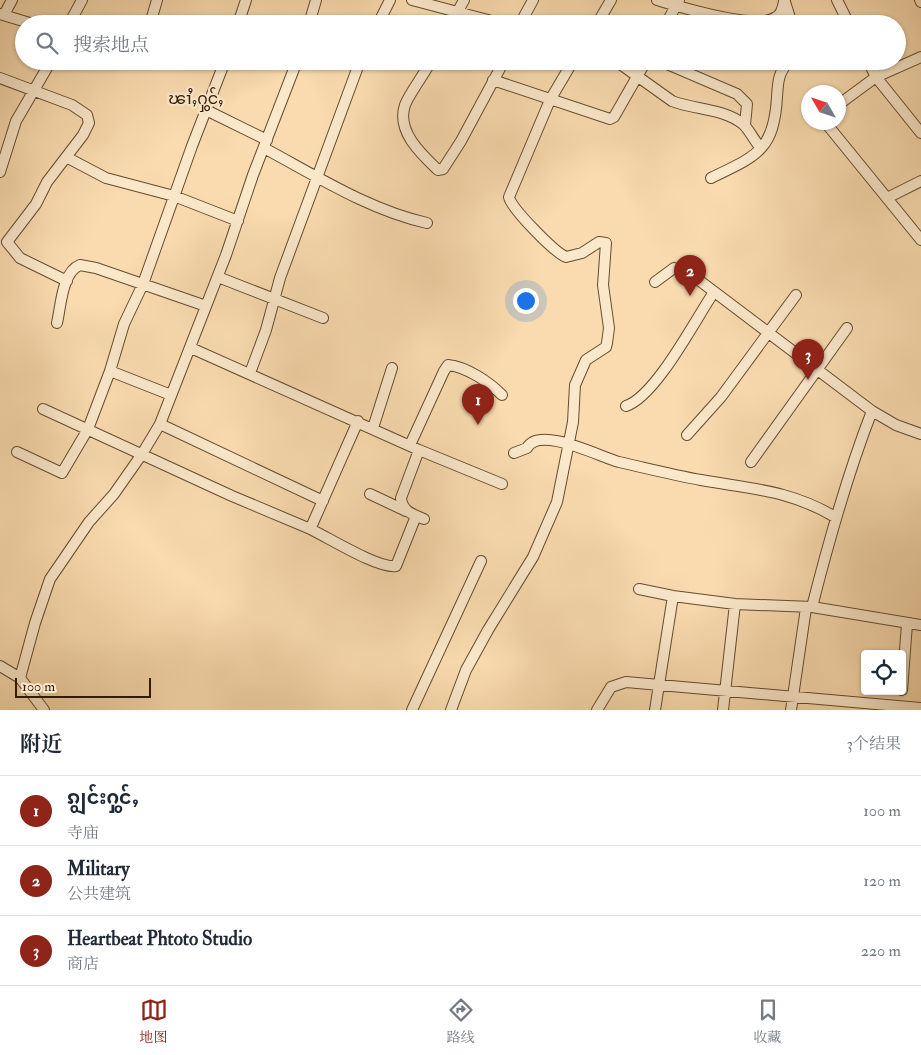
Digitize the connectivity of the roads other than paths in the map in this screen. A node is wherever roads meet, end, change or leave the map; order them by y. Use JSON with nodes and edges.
{"nodes":[{"id":1,"x":12,"y":0,"type":"edge"},
{"id":2,"x":82,"y":0,"type":"edge"},
{"id":3,"x":157,"y":0,"type":"edge"},
{"id":4,"x":246,"y":0,"type":"edge"},
{"id":5,"x":316,"y":0,"type":"edge"},
{"id":6,"x":390,"y":0,"type":"edge"},
{"id":7,"x":412,"y":0,"type":"edge"},
{"id":8,"x":464,"y":0,"type":"edge"},
{"id":9,"x":533,"y":0,"type":"edge"},
{"id":10,"x":611,"y":0,"type":"edge"},
{"id":11,"x":657,"y":0,"type":"edge"},
{"id":12,"x":785,"y":0,"type":"edge"},
{"id":13,"x":837,"y":0,"type":"edge"},
{"id":14,"x":677,"y":3,"type":"edge"},
{"id":15,"x":457,"y":12,"type":"junction"},
{"id":16,"x":2,"y":15,"type":"edge"},
{"id":17,"x":74,"y":15,"type":"edge"},
{"id":18,"x":153,"y":15,"type":"edge"},
{"id":19,"x":241,"y":15,"type":"edge"},
{"id":20,"x":311,"y":15,"type":"edge"},
{"id":21,"x":382,"y":15,"type":"edge"},
{"id":22,"x":456,"y":15,"type":"edge"},
{"id":23,"x":468,"y":15,"type":"edge"},
{"id":24,"x":525,"y":15,"type":"edge"},
{"id":25,"x":602,"y":15,"type":"edge"},
{"id":26,"x":671,"y":15,"type":"edge"},
{"id":27,"x":719,"y":15,"type":"edge"},
{"id":28,"x":779,"y":15,"type":"edge"},
{"id":29,"x":789,"y":15,"type":"edge"},
{"id":30,"x":844,"y":15,"type":"edge"},
{"id":31,"x":15,"y":19,"type":"edge"},
{"id":32,"x":921,"y":57,"type":"edge"},
{"id":33,"x":906,"y":64,"type":"edge"},
{"id":34,"x":46,"y":70,"type":"edge"},
{"id":35,"x":222,"y":70,"type":"edge"},
{"id":36,"x":294,"y":70,"type":"edge"},
{"id":37,"x":357,"y":70,"type":"edge"},
{"id":38,"x":426,"y":70,"type":"edge"},
{"id":39,"x":498,"y":70,"type":"edge"},
{"id":40,"x":568,"y":70,"type":"edge"},
{"id":41,"x":631,"y":70,"type":"edge"},
{"id":42,"x":640,"y":70,"type":"edge"},
{"id":43,"x":681,"y":70,"type":"edge"},
{"id":44,"x":782,"y":70,"type":"edge"},
{"id":45,"x":872,"y":70,"type":"edge"},
{"id":46,"x":892,"y":70,"type":"edge"},
{"id":47,"x":637,"y":74,"type":"junction"},
{"id":48,"x":876,"y":77,"type":"junction"},
{"id":49,"x":0,"y":78,"type":"edge"},
{"id":50,"x":492,"y":80,"type":"junction"},
{"id":51,"x":35,"y":90,"type":"junction"},
{"id":52,"x":846,"y":99,"type":"edge"},
{"id":53,"x":550,"y":100,"type":"junction"},
{"id":54,"x":206,"y":110,"type":"junction"},
{"id":55,"x":745,"y":125,"type":"junction"},
{"id":56,"x":832,"y":130,"type":"edge"},
{"id":57,"x":921,"y":133,"type":"edge"},
{"id":58,"x":265,"y":144,"type":"junction"},
{"id":59,"x":761,"y":148,"type":"junction"},
{"id":60,"x":66,"y":157,"type":"junction"},
{"id":61,"x":0,"y":172,"type":"edge"},
{"id":62,"x":318,"y":177,"type":"junction"},
{"id":63,"x":711,"y":178,"type":"dead end"},
{"id":64,"x":921,"y":181,"type":"edge"},
{"id":65,"x":174,"y":196,"type":"junction"},
{"id":66,"x":887,"y":198,"type":"junction"},
{"id":67,"x":238,"y":221,"type":"junction"},
{"id":68,"x":427,"y":223,"type":"dead end"},
{"id":69,"x":921,"y":240,"type":"edge"},
{"id":70,"x":218,"y":277,"type":"junction"},
{"id":71,"x":67,"y":281,"type":"junction"},
{"id":72,"x":655,"y":282,"type":"dead end"},
{"id":73,"x":143,"y":284,"type":"junction"},
{"id":74,"x":714,"y":292,"type":"junction"},
{"id":75,"x":796,"y":295,"type":"dead end"},
{"id":76,"x":274,"y":299,"type":"junction"},
{"id":77,"x":206,"y":306,"type":"junction"},
{"id":78,"x":323,"y":318,"type":"dead end"},
{"id":79,"x":57,"y":323,"type":"dead end"},
{"id":80,"x":847,"y":328,"type":"dead end"},
{"id":81,"x":769,"y":334,"type":"junction"},
{"id":82,"x":191,"y":348,"type":"junction"},
{"id":83,"x":392,"y":368,"type":"dead end"},
{"id":84,"x":817,"y":371,"type":"junction"},
{"id":85,"x":110,"y":372,"type":"junction"},
{"id":86,"x":250,"y":373,"type":"junction"},
{"id":87,"x":502,"y":394,"type":"dead end"},
{"id":88,"x":171,"y":395,"type":"junction"},
{"id":89,"x":626,"y":406,"type":"dead end"},
{"id":90,"x":44,"y":409,"type":"dead end"},
{"id":91,"x":872,"y":411,"type":"junction"},
{"id":92,"x":358,"y":421,"type":"junction"},
{"id":93,"x":160,"y":424,"type":"junction"},
{"id":94,"x":372,"y":428,"type":"junction"},
{"id":95,"x":88,"y":429,"type":"junction"},
{"id":96,"x":921,"y":434,"type":"edge"},
{"id":97,"x":687,"y":435,"type":"dead end"},
{"id":98,"x":570,"y":444,"type":"junction"},
{"id":99,"x":414,"y":448,"type":"junction"},
{"id":100,"x":17,"y":452,"type":"dead end"},
{"id":101,"x":514,"y":453,"type":"dead end"},
{"id":102,"x":142,"y":454,"type":"junction"},
{"id":103,"x":752,"y":462,"type":"dead end"},
{"id":104,"x":502,"y":484,"type":"dead end"},
{"id":105,"x":370,"y":494,"type":"dead end"},
{"id":106,"x":323,"y":501,"type":"junction"},
{"id":107,"x":406,"y":510,"type":"junction"},
{"id":108,"x":835,"y":517,"type":"junction"},
{"id":109,"x":308,"y":528,"type":"junction"},
{"id":110,"x":481,"y":562,"type":"dead end"},
{"id":111,"x":639,"y":589,"type":"dead end"},
{"id":112,"x":673,"y":596,"type":"junction"},
{"id":113,"x":735,"y":604,"type":"junction"},
{"id":114,"x":809,"y":608,"type":"junction"},
{"id":115,"x":907,"y":624,"type":"junction"},
{"id":116,"x":921,"y":625,"type":"edge"},
{"id":117,"x":905,"y":650,"type":"edge"},
{"id":118,"x":0,"y":666,"type":"edge"},
{"id":119,"x":20,"y":678,"type":"junction"},
{"id":120,"x":658,"y":684,"type":"junction"},
{"id":121,"x":725,"y":692,"type":"junction"},
{"id":122,"x":902,"y":695,"type":"edge"},
{"id":123,"x":792,"y":697,"type":"junction"},
{"id":124,"x":829,"y":699,"type":"junction"},
{"id":125,"x":901,"y":708,"type":"edge"},
{"id":126,"x":921,"y":708,"type":"edge"},
{"id":127,"x":44,"y":710,"type":"edge"},
{"id":128,"x":412,"y":710,"type":"edge"},
{"id":129,"x":451,"y":710,"type":"edge"},
{"id":130,"x":597,"y":710,"type":"edge"},
{"id":131,"x":655,"y":710,"type":"edge"},
{"id":132,"x":723,"y":710,"type":"edge"},
{"id":133,"x":791,"y":710,"type":"edge"},
{"id":134,"x":828,"y":710,"type":"edge"}],
"edges":[{"from":1,"to":16,"type":"street"},
{"from":2,"to":17,"type":"street"},
{"from":3,"to":18,"type":"street"},
{"from":4,"to":19,"type":"street"},
{"from":5,"to":20,"type":"street"},
{"from":6,"to":21,"type":"street"},
{"from":7,"to":15,"type":"street"},
{"from":8,"to":15,"type":"street"},
{"from":9,"to":24,"type":"street"},
{"from":10,"to":25,"type":"street"},
{"from":11,"to":14,"type":"street"},
{"from":12,"to":28,"type":"street"},
{"from":12,"to":29,"type":"street"},
{"from":13,"to":30,"type":"street"},
{"from":14,"to":26,"type":"street"},
{"from":14,"to":27,"type":"street"},
{"from":15,"to":22,"type":"street"},
{"from":15,"to":23,"type":"street"},
{"from":16,"to":31,"type":"street"},
{"from":32,"to":33,"type":"street"},
{"from":34,"to":51,"type":"street"},
{"from":35,"to":54,"type":"street"},
{"from":36,"to":58,"type":"street"},
{"from":37,"to":62,"type":"street"},
{"from":38,"to":50,"type":"street"},
{"from":39,"to":50,"type":"street"},
{"from":40,"to":53,"type":"street"},
{"from":41,"to":47,"type":"street"},
{"from":42,"to":47,"type":"street"},
{"from":43,"to":55,"type":"street"},
{"from":44,"to":59,"type":"street"},
{"from":45,"to":48,"type":"street"},
{"from":46,"to":48,"type":"street"},
{"from":47,"to":53,"type":"street"},
{"from":47,"to":55,"type":"street"},
{"from":48,"to":52,"type":"street"},
{"from":48,"to":57,"type":"street"},
{"from":49,"to":51,"type":"street"},
{"from":50,"to":53,"type":"street"},
{"from":51,"to":60,"type":"street"},
{"from":51,"to":61,"type":"street"},
{"from":53,"to":98,"type":"street"},
{"from":54,"to":58,"type":"street"},
{"from":54,"to":65,"type":"street"},
{"from":55,"to":59,"type":"street"},
{"from":56,"to":66,"type":"street"},
{"from":58,"to":62,"type":"street"},
{"from":58,"to":67,"type":"street"},
{"from":59,"to":63,"type":"street"},
{"from":60,"to":65,"type":"street"},
{"from":60,"to":71,"type":"street"},
{"from":62,"to":68,"type":"street"},
{"from":62,"to":76,"type":"street"},
{"from":64,"to":66,"type":"street"},
{"from":65,"to":67,"type":"street"},
{"from":65,"to":73,"type":"street"},
{"from":66,"to":69,"type":"street"},
{"from":67,"to":70,"type":"street"},
{"from":70,"to":76,"type":"street"},
{"from":70,"to":77,"type":"street"},
{"from":71,"to":73,"type":"street"},
{"from":71,"to":79,"type":"street"},
{"from":72,"to":74,"type":"street"},
{"from":73,"to":77,"type":"street"},
{"from":73,"to":85,"type":"street"},
{"from":74,"to":81,"type":"street"},
{"from":74,"to":89,"type":"street"},
{"from":75,"to":81,"type":"street"},
{"from":76,"to":78,"type":"street"},
{"from":76,"to":86,"type":"street"},
{"from":77,"to":82,"type":"street"},
{"from":80,"to":84,"type":"street"},
{"from":81,"to":84,"type":"street"},
{"from":81,"to":97,"type":"street"},
{"from":82,"to":86,"type":"street"},
{"from":82,"to":88,"type":"street"},
{"from":83,"to":94,"type":"street"},
{"from":84,"to":91,"type":"street"},
{"from":84,"to":103,"type":"street"},
{"from":85,"to":88,"type":"street"},
{"from":85,"to":95,"type":"street"},
{"from":86,"to":92,"type":"street"},
{"from":87,"to":99,"type":"street"},
{"from":88,"to":93,"type":"street"},
{"from":90,"to":95,"type":"street"},
{"from":91,"to":96,"type":"street"},
{"from":91,"to":108,"type":"street"},
{"from":92,"to":94,"type":"street"},
{"from":92,"to":106,"type":"street"},
{"from":93,"to":102,"type":"street"},
{"from":93,"to":106,"type":"street"},
{"from":94,"to":99,"type":"street"},
{"from":95,"to":100,"type":"street"},
{"from":95,"to":102,"type":"street"},
{"from":98,"to":101,"type":"street"},
{"from":98,"to":108,"type":"street"},
{"from":98,"to":129,"type":"street"},
{"from":99,"to":104,"type":"street"},
{"from":99,"to":107,"type":"street"},
{"from":102,"to":109,"type":"street"},
{"from":102,"to":119,"type":"street"},
{"from":105,"to":107,"type":"street"},
{"from":106,"to":109,"type":"street"},
{"from":107,"to":109,"type":"street"},
{"from":108,"to":114,"type":"street"},
{"from":110,"to":128,"type":"street"},
{"from":111,"to":112,"type":"street"},
{"from":112,"to":113,"type":"street"},
{"from":112,"to":120,"type":"street"},
{"from":113,"to":114,"type":"street"},
{"from":113,"to":121,"type":"street"},
{"from":114,"to":115,"type":"street"},
{"from":114,"to":123,"type":"street"},
{"from":115,"to":116,"type":"street"},
{"from":115,"to":117,"type":"street"},
{"from":118,"to":119,"type":"street"},
{"from":119,"to":127,"type":"street"},
{"from":120,"to":121,"type":"street"},
{"from":120,"to":130,"type":"street"},
{"from":120,"to":131,"type":"street"},
{"from":121,"to":123,"type":"street"},
{"from":121,"to":132,"type":"street"},
{"from":122,"to":125,"type":"street"},
{"from":123,"to":124,"type":"street"},
{"from":123,"to":133,"type":"street"},
{"from":124,"to":125,"type":"street"},
{"from":124,"to":134,"type":"street"},
{"from":125,"to":126,"type":"street"}]}
